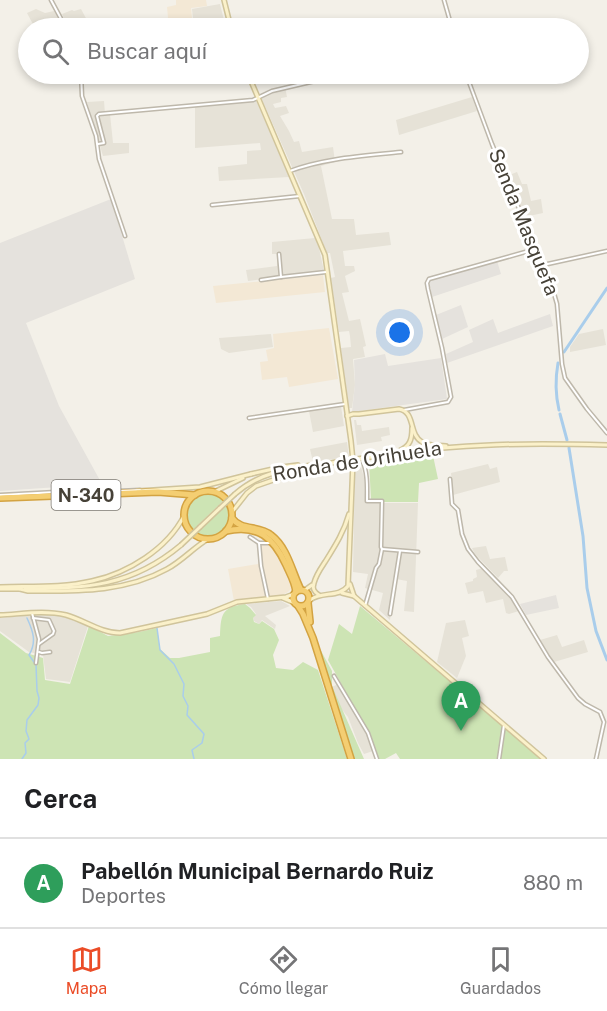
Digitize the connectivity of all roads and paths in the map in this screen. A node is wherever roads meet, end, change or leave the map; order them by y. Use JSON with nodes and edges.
{"nodes":[{"id":1,"x":51,"y":0,"type":"edge"},
{"id":2,"x":224,"y":0,"type":"edge"},
{"id":3,"x":444,"y":0,"type":"edge"},
{"id":4,"x":61,"y":18,"type":"edge"},
{"id":5,"x":228,"y":18,"type":"edge"},
{"id":6,"x":449,"y":18,"type":"edge"},
{"id":7,"x":81,"y":84,"type":"edge"},
{"id":8,"x":252,"y":84,"type":"edge"},
{"id":9,"x":302,"y":84,"type":"edge"},
{"id":10,"x":470,"y":84,"type":"edge"},
{"id":11,"x":258,"y":98,"type":"junction"},
{"id":12,"x":98,"y":144,"type":"junction"},
{"id":13,"x":400,"y":152,"type":"dead end"},
{"id":14,"x":290,"y":171,"type":"junction"},
{"id":15,"x":300,"y":196,"type":"junction"},
{"id":16,"x":212,"y":205,"type":"dead end"},
{"id":17,"x":125,"y":236,"type":"dead end"},
{"id":18,"x":536,"y":249,"type":"junction"},
{"id":19,"x":607,"y":251,"type":"edge"},
{"id":20,"x":279,"y":254,"type":"dead end"},
{"id":21,"x":543,"y":265,"type":"junction"},
{"id":22,"x":328,"y":272,"type":"junction"},
{"id":23,"x":281,"y":277,"type":"junction"},
{"id":24,"x":261,"y":280,"type":"dead end"},
{"id":25,"x":346,"y":406,"type":"junction"},
{"id":26,"x":417,"y":407,"type":"junction"},
{"id":27,"x":404,"y":410,"type":"junction"},
{"id":28,"x":359,"y":414,"type":"junction"},
{"id":29,"x":410,"y":415,"type":"junction"},
{"id":30,"x":347,"y":416,"type":"junction"},
{"id":31,"x":249,"y":418,"type":"dead end"},
{"id":32,"x":412,"y":426,"type":"junction"},
{"id":33,"x":349,"y":428,"type":"junction"},
{"id":34,"x":607,"y":433,"type":"edge"},
{"id":35,"x":607,"y":445,"type":"edge"},
{"id":36,"x":453,"y":447,"type":"junction"},
{"id":37,"x":395,"y":453,"type":"junction"},
{"id":38,"x":353,"y":461,"type":"junction"},
{"id":39,"x":336,"y":462,"type":"junction"},
{"id":40,"x":309,"y":465,"type":"junction"},
{"id":41,"x":251,"y":474,"type":"junction"},
{"id":42,"x":450,"y":479,"type":"dead end"},
{"id":43,"x":138,"y":491,"type":"junction"},
{"id":44,"x":214,"y":492,"type":"junction"},
{"id":45,"x":172,"y":494,"type":"junction"},
{"id":46,"x":195,"y":495,"type":"junction"},
{"id":47,"x":0,"y":496,"type":"edge"},
{"id":48,"x":350,"y":506,"type":"junction"},
{"id":49,"x":185,"y":509,"type":"junction"},
{"id":50,"x":232,"y":515,"type":"junction"},
{"id":51,"x":184,"y":516,"type":"junction"},
{"id":52,"x":226,"y":531,"type":"junction"},
{"id":53,"x":250,"y":537,"type":"dead end"},
{"id":54,"x":208,"y":539,"type":"junction"},
{"id":55,"x":338,"y":541,"type":"junction"},
{"id":56,"x":259,"y":543,"type":"junction"},
{"id":57,"x":269,"y":543,"type":"dead end"},
{"id":58,"x":350,"y":544,"type":"junction"},
{"id":59,"x":382,"y":549,"type":"junction"},
{"id":60,"x":400,"y":550,"type":"junction"},
{"id":61,"x":418,"y":552,"type":"dead end"},
{"id":62,"x":349,"y":579,"type":"junction"},
{"id":63,"x":313,"y":584,"type":"junction"},
{"id":64,"x":0,"y":588,"type":"edge"},
{"id":65,"x":20,"y":589,"type":"junction"},
{"id":66,"x":299,"y":592,"type":"junction"},
{"id":67,"x":340,"y":593,"type":"junction"},
{"id":68,"x":319,"y":595,"type":"junction"},
{"id":69,"x":354,"y":596,"type":"junction"},
{"id":70,"x":281,"y":598,"type":"junction"},
{"id":71,"x":268,"y":599,"type":"junction"},
{"id":72,"x":309,"y":602,"type":"junction"},
{"id":73,"x":296,"y":604,"type":"junction"},
{"id":74,"x":365,"y":606,"type":"junction"},
{"id":75,"x":32,"y":613,"type":"junction"},
{"id":76,"x":390,"y":614,"type":"dead end"},
{"id":77,"x":0,"y":615,"type":"edge"},
{"id":78,"x":33,"y":618,"type":"junction"},
{"id":79,"x":313,"y":638,"type":"junction"},
{"id":80,"x":39,"y":644,"type":"junction"},
{"id":81,"x":38,"y":651,"type":"junction"},
{"id":82,"x":50,"y":652,"type":"dead end"},
{"id":83,"x":36,"y":663,"type":"dead end"},
{"id":84,"x":334,"y":676,"type":"dead end"},
{"id":85,"x":504,"y":725,"type":"junction"},
{"id":86,"x":351,"y":759,"type":"edge"},
{"id":87,"x":377,"y":759,"type":"edge"},
{"id":88,"x":499,"y":759,"type":"edge"},
{"id":89,"x":544,"y":759,"type":"edge"},
{"id":90,"x":596,"y":759,"type":"edge"}],
"edges":[{"from":1,"to":4,"type":"street"},
{"from":2,"to":5,"type":"main road"},
{"from":3,"to":6,"type":"street"},
{"from":7,"to":12,"type":"street"},
{"from":8,"to":11,"type":"main road"},
{"from":9,"to":11,"type":"street"},
{"from":10,"to":18,"type":"street","name":"Senda Masquefa"},
{"from":11,"to":12,"type":"street"},
{"from":11,"to":14,"type":"main road"},
{"from":12,"to":17,"type":"street"},
{"from":13,"to":14,"type":"street"},
{"from":14,"to":15,"type":"main road"},
{"from":15,"to":16,"type":"street"},
{"from":15,"to":22,"type":"main road"},
{"from":18,"to":21,"type":"street","name":"Senda Masquefa"},
{"from":18,"to":26,"type":"street"},
{"from":19,"to":21,"type":"street"},
{"from":20,"to":23,"type":"street"},
{"from":21,"to":34,"type":"street","name":"Senda Masquefa"},
{"from":22,"to":23,"type":"street"},
{"from":22,"to":25,"type":"main road"},
{"from":23,"to":24,"type":"street"},
{"from":25,"to":28,"type":"main road"},
{"from":25,"to":30,"type":"main road"},
{"from":25,"to":31,"type":"street"},
{"from":26,"to":27,"type":"street"},
{"from":26,"to":29,"type":"street"},
{"from":27,"to":28,"type":"main road"},
{"from":27,"to":29,"type":"main road"},
{"from":28,"to":30,"type":"main road"},
{"from":28,"to":33,"type":"main road"},
{"from":29,"to":32,"type":"main road"},
{"from":30,"to":33,"type":"main road"},
{"from":32,"to":36,"type":"main road"},
{"from":32,"to":37,"type":"main road"},
{"from":33,"to":38,"type":"main road"},
{"from":35,"to":36,"type":"main road","name":"Ronda de Orihuela"},
{"from":36,"to":37,"type":"main road","name":"Ronda de Orihuela"},
{"from":37,"to":39,"type":"main road","name":"Ronda de Orihuela","bridge":true},
{"from":38,"to":48,"type":"main road"},
{"from":38,"to":59,"type":"street"},
{"from":39,"to":40,"type":"main road","name":"Ronda de Orihuela"},
{"from":39,"to":50,"type":"main road"},
{"from":40,"to":41,"type":"main road"},
{"from":40,"to":65,"type":"main road","name":"Ronda de Orihuela","bridge":true},
{"from":41,"to":43,"type":"main road"},
{"from":41,"to":44,"type":"main road"},
{"from":42,"to":90,"type":"street"},
{"from":43,"to":45,"type":"highway","number":"N-340"},
{"from":43,"to":47,"type":"highway","number":"N-340"},
{"from":44,"to":46,"type":"highway","number":"N-340"},
{"from":44,"to":50,"type":"highway"},
{"from":45,"to":46,"type":"highway","number":"N-340"},
{"from":45,"to":49,"type":"highway"},
{"from":46,"to":49,"type":"highway"},
{"from":48,"to":55,"type":"main road"},
{"from":48,"to":58,"type":"main road"},
{"from":49,"to":51,"type":"highway"},
{"from":50,"to":52,"type":"highway"},
{"from":50,"to":66,"type":"highway"},
{"from":51,"to":54,"type":"highway"},
{"from":51,"to":64,"type":"main road"},
{"from":52,"to":54,"type":"highway"},
{"from":52,"to":66,"type":"highway"},
{"from":53,"to":56,"type":"street"},
{"from":54,"to":65,"type":"main road"},
{"from":55,"to":58,"type":"main road"},
{"from":55,"to":63,"type":"main road"},
{"from":56,"to":57,"type":"street"},
{"from":56,"to":71,"type":"street"},
{"from":58,"to":62,"type":"main road"},
{"from":59,"to":60,"type":"street"},
{"from":59,"to":74,"type":"street"},
{"from":60,"to":61,"type":"street"},
{"from":60,"to":76,"type":"street"},
{"from":62,"to":67,"type":"main road"},
{"from":62,"to":69,"type":"main road"},
{"from":63,"to":66,"type":"main road"},
{"from":63,"to":68,"type":"main road"},
{"from":64,"to":65,"type":"main road","name":"Ronda de Orihuela"},
{"from":66,"to":70,"type":"main road"},
{"from":66,"to":72,"type":"highway"},
{"from":66,"to":73,"type":"highway"},
{"from":67,"to":68,"type":"main road"},
{"from":67,"to":69,"type":"main road"},
{"from":68,"to":72,"type":"main road"},
{"from":69,"to":74,"type":"main road"},
{"from":70,"to":71,"type":"main road"},
{"from":70,"to":73,"type":"main road"},
{"from":71,"to":75,"type":"main road"},
{"from":72,"to":73,"type":"highway"},
{"from":72,"to":79,"type":"highway"},
{"from":73,"to":79,"type":"highway"},
{"from":74,"to":85,"type":"main road"},
{"from":75,"to":77,"type":"main road"},
{"from":75,"to":78,"type":"street"},
{"from":78,"to":80,"type":"street"},
{"from":78,"to":80,"type":"street"},
{"from":79,"to":86,"type":"highway"},
{"from":80,"to":81,"type":"street"},
{"from":81,"to":82,"type":"street"},
{"from":81,"to":83,"type":"street"},
{"from":84,"to":87,"type":"street"},
{"from":85,"to":88,"type":"street"},
{"from":85,"to":89,"type":"main road"}]}
